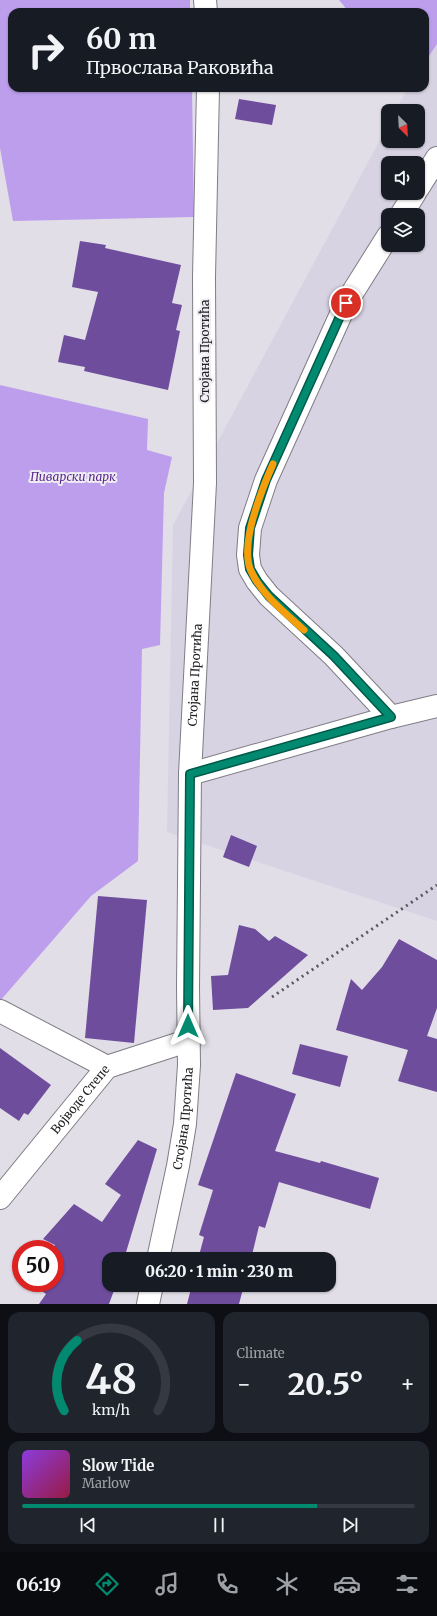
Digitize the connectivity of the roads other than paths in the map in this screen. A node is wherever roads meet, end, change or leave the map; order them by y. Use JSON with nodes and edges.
{"nodes":[{"id":1,"x":208,"y":92,"type":"edge"},
{"id":2,"x":437,"y":158,"type":"edge"},
{"id":3,"x":425,"y":177,"type":"edge"},
{"id":4,"x":381,"y":247,"type":"edge"},
{"id":5,"x":437,"y":706,"type":"edge"},
{"id":6,"x":391,"y":717,"type":"junction"},
{"id":7,"x":190,"y":774,"type":"junction"},
{"id":8,"x":0,"y":1011,"type":"edge"},
{"id":9,"x":188,"y":1041,"type":"junction"},
{"id":10,"x":107,"y":1067,"type":"junction"},
{"id":11,"x":0,"y":1198,"type":"edge"},
{"id":12,"x":160,"y":1252,"type":"edge"},
{"id":13,"x":151,"y":1292,"type":"edge"},
{"id":14,"x":148,"y":1304,"type":"edge"}],
"edges":[{"from":1,"to":7,"type":"main road","name":"Стојана Протића"},
{"from":2,"to":3,"type":"main road"},
{"from":4,"to":6,"type":"main road"},
{"from":5,"to":6,"type":"main road"},
{"from":6,"to":7,"type":"main road"},
{"from":7,"to":9,"type":"main road","name":"Стојана Протића"},
{"from":8,"to":10,"type":"main road"},
{"from":9,"to":10,"type":"main road","name":"Војводе Степе"},
{"from":9,"to":12,"type":"main road","name":"Стојана Протића"},
{"from":10,"to":11,"type":"main road","name":"Војводе Степе"},
{"from":13,"to":14,"type":"main road"}]}
